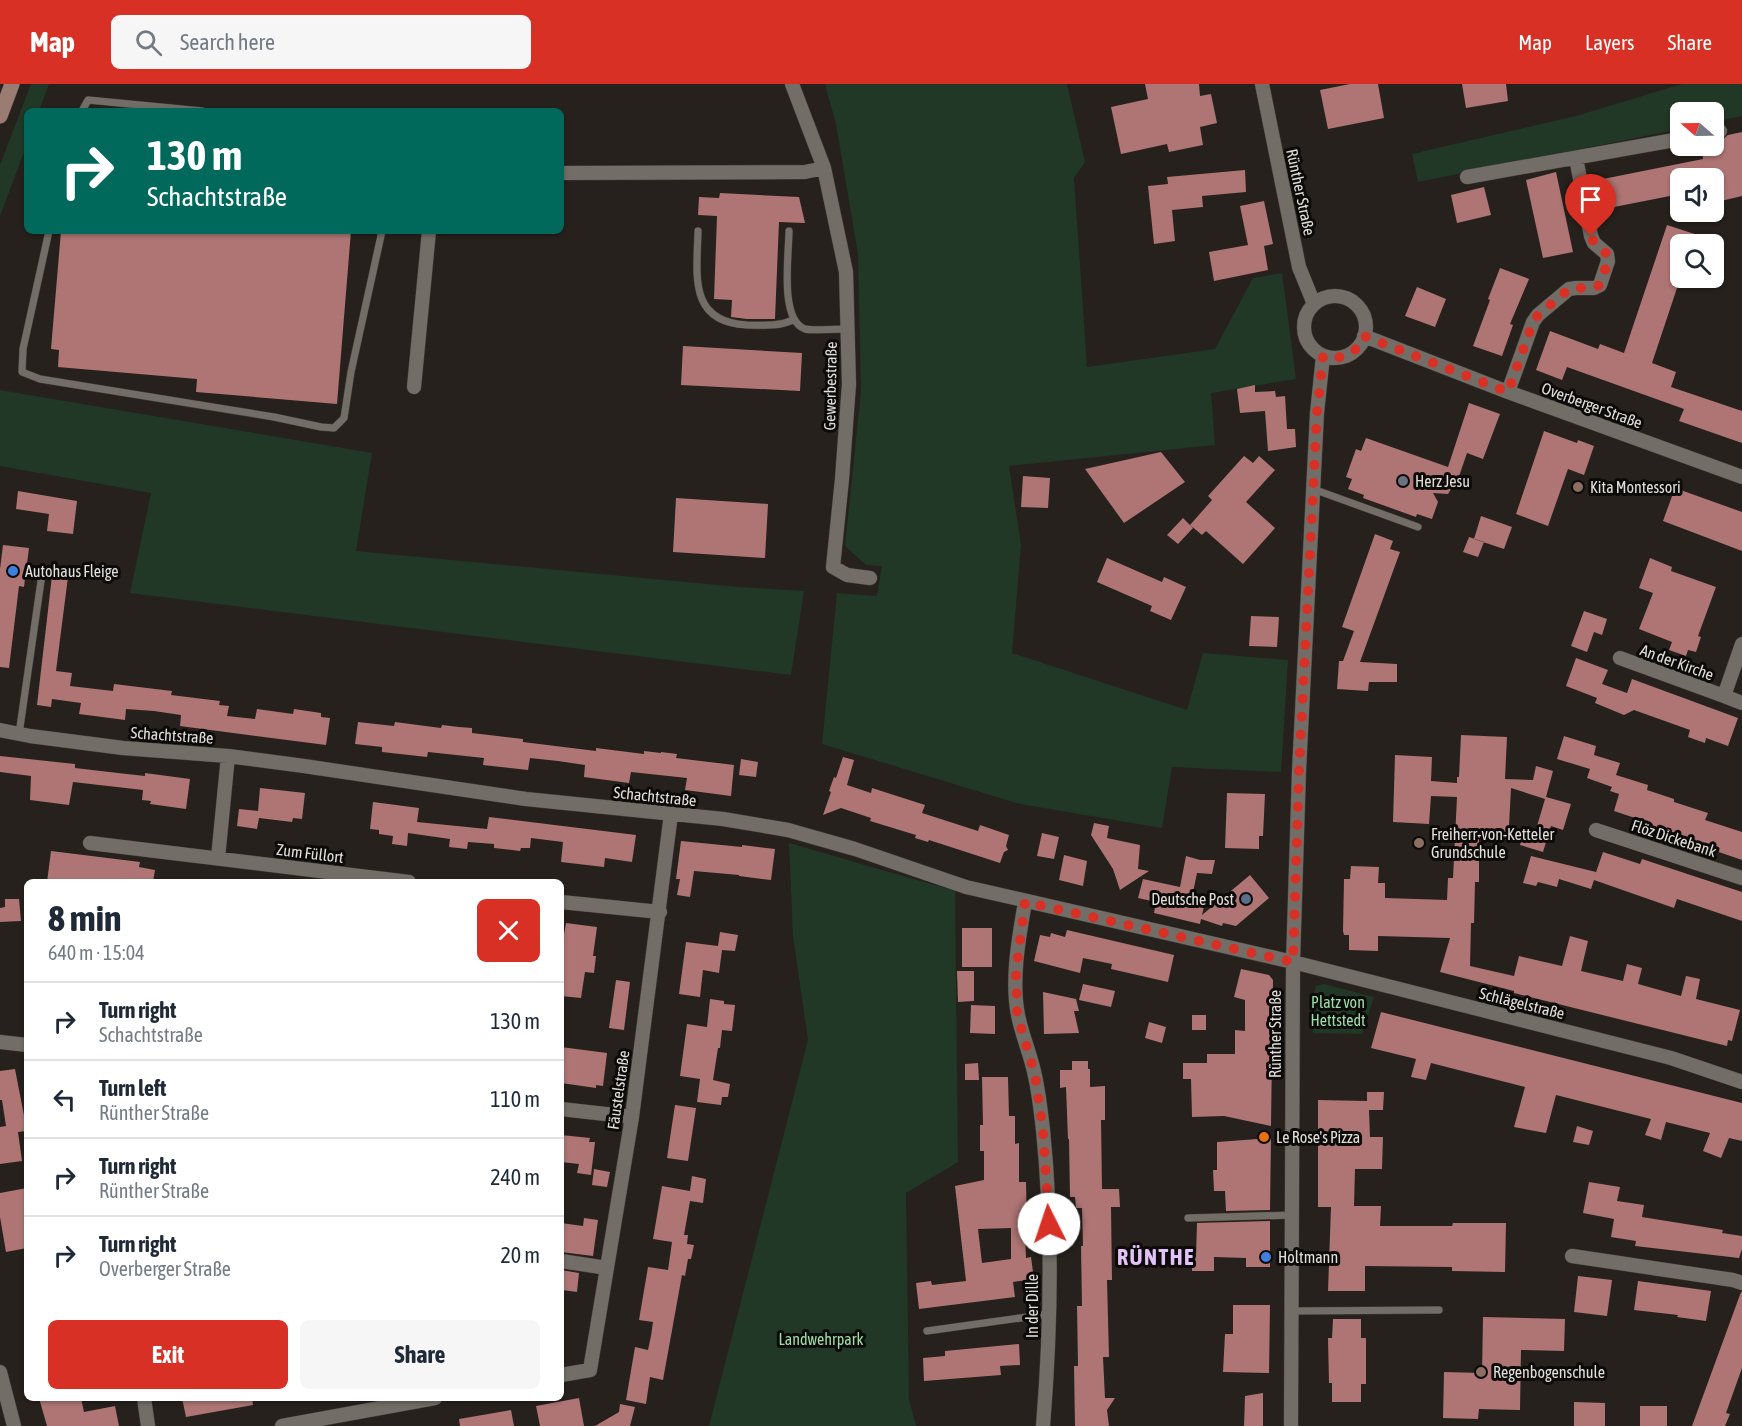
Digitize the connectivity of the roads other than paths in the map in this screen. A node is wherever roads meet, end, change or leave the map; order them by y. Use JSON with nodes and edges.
{"nodes":[{"id":1,"x":12,"y":84,"type":"edge"},
{"id":2,"x":792,"y":84,"type":"edge"},
{"id":3,"x":1262,"y":84,"type":"edge"},
{"id":4,"x":84,"y":108,"type":"edge"},
{"id":5,"x":171,"y":108,"type":"edge"},
{"id":6,"x":0,"y":116,"type":"edge"},
{"id":7,"x":1670,"y":141,"type":"edge"},
{"id":8,"x":1576,"y":158,"type":"junction"},
{"id":9,"x":824,"y":168,"type":"junction"},
{"id":10,"x":564,"y":173,"type":"edge"},
{"id":11,"x":1467,"y":177,"type":"dead end"},
{"id":12,"x":698,"y":231,"type":"dead end"},
{"id":13,"x":789,"y":231,"type":"dead end"},
{"id":14,"x":48,"y":234,"type":"edge"},
{"id":15,"x":381,"y":234,"type":"edge"},
{"id":16,"x":429,"y":234,"type":"edge"},
{"id":17,"x":1314,"y":304,"type":"junction"},
{"id":18,"x":793,"y":320,"type":"junction"},
{"id":19,"x":847,"y":329,"type":"junction"},
{"id":20,"x":1364,"y":336,"type":"junction"},
{"id":21,"x":1323,"y":356,"type":"junction"},
{"id":22,"x":414,"y":387,"type":"dead end"},
{"id":23,"x":1508,"y":392,"type":"junction"},
{"id":24,"x":1742,"y":477,"type":"edge"},
{"id":25,"x":1313,"y":489,"type":"junction"},
{"id":26,"x":1418,"y":527,"type":"dead end"},
{"id":27,"x":42,"y":574,"type":"dead end"},
{"id":28,"x":870,"y":578,"type":"dead end"},
{"id":29,"x":1742,"y":644,"type":"edge"},
{"id":30,"x":1620,"y":658,"type":"dead end"},
{"id":31,"x":1724,"y":696,"type":"junction"},
{"id":32,"x":1742,"y":703,"type":"edge"},
{"id":33,"x":0,"y":730,"type":"edge"},
{"id":34,"x":19,"y":734,"type":"junction"},
{"id":35,"x":228,"y":756,"type":"junction"},
{"id":36,"x":671,"y":814,"type":"junction"},
{"id":37,"x":1596,"y":830,"type":"dead end"},
{"id":38,"x":90,"y":843,"type":"dead end"},
{"id":39,"x":218,"y":858,"type":"junction"},
{"id":40,"x":1742,"y":878,"type":"edge"},
{"id":41,"x":379,"y":879,"type":"edge"},
{"id":42,"x":564,"y":902,"type":"edge"},
{"id":43,"x":1025,"y":902,"type":"junction"},
{"id":44,"x":660,"y":912,"type":"junction"},
{"id":45,"x":1293,"y":962,"type":"junction"},
{"id":46,"x":0,"y":1042,"type":"edge"},
{"id":47,"x":24,"y":1045,"type":"edge"},
{"id":48,"x":1742,"y":1082,"type":"edge"},
{"id":49,"x":564,"y":1109,"type":"edge"},
{"id":50,"x":632,"y":1117,"type":"junction"},
{"id":51,"x":1292,"y":1215,"type":"junction"},
{"id":52,"x":1188,"y":1218,"type":"dead end"},
{"id":53,"x":1572,"y":1256,"type":"dead end"},
{"id":54,"x":564,"y":1261,"type":"edge"},
{"id":55,"x":607,"y":1268,"type":"junction"},
{"id":56,"x":1742,"y":1283,"type":"edge"},
{"id":57,"x":1439,"y":1310,"type":"dead end"},
{"id":58,"x":1291,"y":1311,"type":"junction"},
{"id":59,"x":1049,"y":1314,"type":"junction"},
{"id":60,"x":927,"y":1331,"type":"dead end"},
{"id":61,"x":0,"y":1372,"type":"edge"},
{"id":62,"x":564,"y":1374,"type":"edge"},
{"id":63,"x":144,"y":1401,"type":"edge"},
{"id":64,"x":419,"y":1401,"type":"edge"},
{"id":65,"x":14,"y":1426,"type":"edge"},
{"id":66,"x":148,"y":1426,"type":"edge"},
{"id":67,"x":282,"y":1426,"type":"edge"},
{"id":68,"x":1044,"y":1426,"type":"edge"},
{"id":69,"x":1291,"y":1426,"type":"edge"}],
"edges":[{"from":1,"to":6,"type":"main road"},
{"from":2,"to":9,"type":"street","name":"Gewerbestraße"},
{"from":3,"to":17,"type":"street","name":"Rünther Straße"},
{"from":4,"to":5,"type":"lane"},
{"from":7,"to":8,"type":"street"},
{"from":8,"to":11,"type":"street"},
{"from":8,"to":23,"type":"street"},
{"from":9,"to":10,"type":"street"},
{"from":9,"to":19,"type":"street","name":"Gewerbestraße"},
{"from":12,"to":18,"type":"lane"},
{"from":13,"to":18,"type":"lane"},
{"from":14,"to":15,"type":"lane"},
{"from":16,"to":22,"type":"street"},
{"from":17,"to":20,"type":"street"},
{"from":17,"to":21,"type":"street"},
{"from":18,"to":19,"type":"lane"},
{"from":19,"to":28,"type":"street","name":"Gewerbestraße"},
{"from":20,"to":21,"type":"street"},
{"from":20,"to":23,"type":"street","name":"Overberger Straße"},
{"from":21,"to":25,"type":"street","name":"Rünther Straße"},
{"from":23,"to":24,"type":"street","name":"Overberger Straße"},
{"from":25,"to":26,"type":"lane"},
{"from":25,"to":45,"type":"street","name":"Rünther Straße"},
{"from":27,"to":34,"type":"lane"},
{"from":29,"to":31,"type":"street","name":"An der Kirche"},
{"from":30,"to":31,"type":"street","name":"An der Kirche"},
{"from":31,"to":32,"type":"street","name":"An der Kirche"},
{"from":33,"to":34,"type":"street","name":"Schachtstraße"},
{"from":34,"to":35,"type":"street","name":"Schachtstraße"},
{"from":35,"to":36,"type":"street","name":"Schachtstraße"},
{"from":35,"to":39,"type":"street"},
{"from":36,"to":43,"type":"street","name":"Schachtstraße"},
{"from":36,"to":44,"type":"street","name":"Fäustelstraße"},
{"from":37,"to":40,"type":"street","name":"Flöz Dickebank"},
{"from":38,"to":39,"type":"street","name":"Zum Füllort"},
{"from":39,"to":41,"type":"street","name":"Zum Füllort"},
{"from":42,"to":44,"type":"street"},
{"from":43,"to":45,"type":"street","name":"Schachtstraße"},
{"from":43,"to":59,"type":"street","name":"In der Dille"},
{"from":44,"to":50,"type":"street","name":"Fäustelstraße"},
{"from":45,"to":48,"type":"street","name":"Schlägelstraße"},
{"from":45,"to":51,"type":"street","name":"Rünther Straße"},
{"from":46,"to":47,"type":"street"},
{"from":49,"to":50,"type":"street"},
{"from":50,"to":55,"type":"street","name":"Fäustelstraße"},
{"from":51,"to":52,"type":"lane"},
{"from":51,"to":58,"type":"street","name":"Rünther Straße"},
{"from":53,"to":56,"type":"street"},
{"from":54,"to":55,"type":"street"},
{"from":55,"to":62,"type":"street","name":"Fäustelstraße"},
{"from":57,"to":58,"type":"lane"},
{"from":58,"to":69,"type":"street","name":"Rünther Straße"},
{"from":59,"to":60,"type":"lane"},
{"from":59,"to":68,"type":"street","name":"In der Dille"},
{"from":61,"to":65,"type":"street"},
{"from":63,"to":66,"type":"street"},
{"from":64,"to":67,"type":"street"}]}
